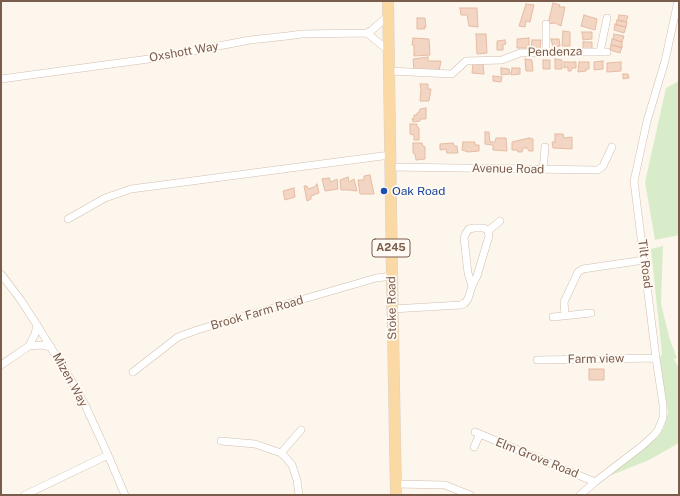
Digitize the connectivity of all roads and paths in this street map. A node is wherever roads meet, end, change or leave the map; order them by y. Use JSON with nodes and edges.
{"nodes":[{"id":1,"x":388,"y":1,"type":"edge"},
{"id":2,"x":678,"y":1,"type":"edge"},
{"id":3,"x":388,"y":16,"type":"junction"},
{"id":4,"x":607,"y":18,"type":"dead end"},
{"id":5,"x":546,"y":24,"type":"dead end"},
{"id":6,"x":366,"y":33,"type":"junction"},
{"id":7,"x":389,"y":51,"type":"junction"},
{"id":8,"x":546,"y":52,"type":"junction"},
{"id":9,"x":389,"y":72,"type":"junction"},
{"id":10,"x":1,"y":79,"type":"edge"},
{"id":11,"x":545,"y":146,"type":"dead end"},
{"id":12,"x":612,"y":148,"type":"dead end"},
{"id":13,"x":390,"y":155,"type":"junction"},
{"id":14,"x":390,"y":167,"type":"junction"},
{"id":15,"x":543,"y":170,"type":"junction"},
{"id":16,"x":68,"y":219,"type":"dead end"},
{"id":17,"x":500,"y":222,"type":"dead end"},
{"id":18,"x":488,"y":231,"type":"junction"},
{"id":19,"x":644,"y":260,"type":"junction"},
{"id":20,"x":1,"y":274,"type":"edge"},
{"id":21,"x":392,"y":276,"type":"junction"},
{"id":22,"x":472,"y":286,"type":"junction"},
{"id":23,"x":392,"y":309,"type":"junction"},
{"id":24,"x":591,"y":313,"type":"dead end"},
{"id":25,"x":565,"y":315,"type":"junction"},
{"id":26,"x":553,"y":317,"type":"dead end"},
{"id":27,"x":37,"y":325,"type":"junction"},
{"id":28,"x":29,"y":346,"type":"junction"},
{"id":29,"x":51,"y":347,"type":"junction"},
{"id":30,"x":656,"y":358,"type":"junction"},
{"id":31,"x":537,"y":360,"type":"dead end"},
{"id":32,"x":1,"y":365,"type":"edge"},
{"id":33,"x":133,"y":372,"type":"dead end"},
{"id":34,"x":301,"y":430,"type":"dead end"},
{"id":35,"x":222,"y":441,"type":"dead end"},
{"id":36,"x":474,"y":447,"type":"dead end"},
{"id":37,"x":281,"y":454,"type":"junction"},
{"id":38,"x":108,"y":456,"type":"junction"},
{"id":39,"x":595,"y":482,"type":"junction"},
{"id":40,"x":396,"y":484,"type":"junction"},
{"id":41,"x":25,"y":495,"type":"edge"},
{"id":42,"x":125,"y":495,"type":"edge"},
{"id":43,"x":299,"y":495,"type":"edge"},
{"id":44,"x":396,"y":495,"type":"edge"},
{"id":45,"x":470,"y":495,"type":"edge"},
{"id":46,"x":580,"y":495,"type":"edge"}],
"edges":[{"from":1,"to":3,"type":"main road","name":"Stoke Road","number":"A245"},
{"from":2,"to":19,"type":"street","name":"Tilt Road"},
{"from":3,"to":6,"type":"street"},
{"from":3,"to":7,"type":"main road","name":"Stoke Road","number":"A245"},
{"from":4,"to":8,"type":"street","name":"Pendenza"},
{"from":5,"to":8,"type":"street"},
{"from":6,"to":7,"type":"street"},
{"from":6,"to":10,"type":"street","name":"Oxshott Way"},
{"from":7,"to":9,"type":"main road","name":"Stoke Road","number":"A245"},
{"from":8,"to":9,"type":"street","name":"Pendenza"},
{"from":9,"to":13,"type":"main road","name":"Stoke Road","number":"A245"},
{"from":11,"to":15,"type":"street"},
{"from":12,"to":15,"type":"street","name":"Avenue Road"},
{"from":13,"to":14,"type":"main road","name":"Stoke Road","number":"A245"},
{"from":13,"to":16,"type":"street"},
{"from":14,"to":15,"type":"street","name":"Avenue Road"},
{"from":14,"to":21,"type":"main road","name":"Stoke Road","number":"A245"},
{"from":17,"to":18,"type":"street"},
{"from":18,"to":22,"type":"street"},
{"from":18,"to":22,"type":"street"},
{"from":19,"to":25,"type":"street"},
{"from":19,"to":30,"type":"street","name":"Tilt Road"},
{"from":20,"to":27,"type":"street","name":"Mizen Way"},
{"from":21,"to":23,"type":"main road","name":"Stoke Road","number":"A245"},
{"from":21,"to":33,"type":"street","name":"Brook Farm Road"},
{"from":22,"to":23,"type":"street"},
{"from":23,"to":40,"type":"main road","name":"Stoke Road","number":"A245"},
{"from":24,"to":25,"type":"street"},
{"from":25,"to":26,"type":"street"},
{"from":27,"to":28,"type":"street"},
{"from":27,"to":29,"type":"street","name":"Mizen Way"},
{"from":28,"to":29,"type":"street"},
{"from":28,"to":32,"type":"street"},
{"from":29,"to":38,"type":"street","name":"Mizen Way"},
{"from":30,"to":31,"type":"street","name":"Farm view"},
{"from":30,"to":39,"type":"street","name":"Tilt Road"},
{"from":34,"to":37,"type":"street"},
{"from":35,"to":37,"type":"street"},
{"from":36,"to":39,"type":"street","name":"Elm Grove Road"},
{"from":37,"to":43,"type":"street"},
{"from":38,"to":41,"type":"street"},
{"from":38,"to":42,"type":"street","name":"Mizen Way"},
{"from":39,"to":46,"type":"street","name":"Tilt Road"},
{"from":40,"to":44,"type":"main road","name":"Stoke Road","number":"A245"},
{"from":40,"to":45,"type":"street"}]}
